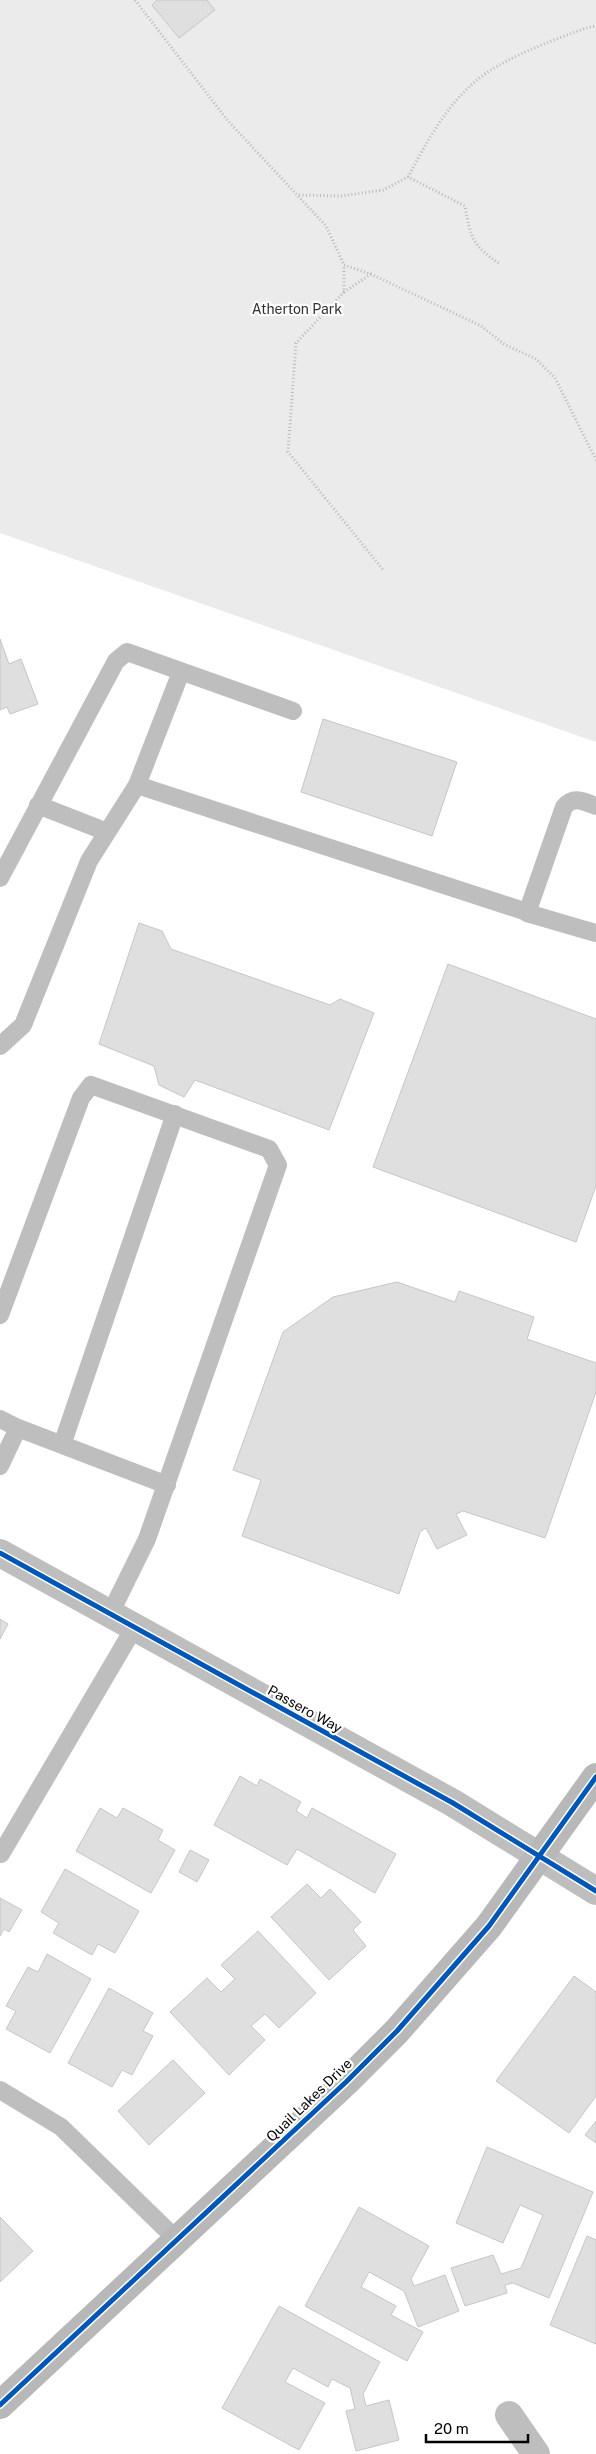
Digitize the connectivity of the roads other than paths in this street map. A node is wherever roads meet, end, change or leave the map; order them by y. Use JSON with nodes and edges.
{"nodes":[{"id":1,"x":181,"y":672,"type":"junction"},
{"id":2,"x":293,"y":711,"type":"dead end"},
{"id":3,"x":137,"y":785,"type":"junction"},
{"id":4,"x":38,"y":805,"type":"junction"},
{"id":5,"x":596,"y":806,"type":"edge"},
{"id":6,"x":107,"y":832,"type":"junction"},
{"id":7,"x":0,"y":878,"type":"edge"},
{"id":8,"x":527,"y":912,"type":"junction"},
{"id":9,"x":596,"y":933,"type":"edge"},
{"id":10,"x":0,"y":1046,"type":"edge"},
{"id":11,"x":175,"y":1114,"type":"junction"},
{"id":12,"x":0,"y":1315,"type":"edge"},
{"id":13,"x":0,"y":1419,"type":"edge"},
{"id":14,"x":18,"y":1428,"type":"junction"},
{"id":15,"x":62,"y":1445,"type":"junction"},
{"id":16,"x":0,"y":1466,"type":"edge"},
{"id":17,"x":167,"y":1485,"type":"junction"},
{"id":18,"x":0,"y":1553,"type":"edge"},
{"id":19,"x":110,"y":1614,"type":"junction"},
{"id":20,"x":134,"y":1628,"type":"junction"},
{"id":21,"x":596,"y":1777,"type":"edge"},
{"id":22,"x":1,"y":1854,"type":"edge"},
{"id":23,"x":540,"y":1858,"type":"junction"},
{"id":24,"x":596,"y":1891,"type":"edge"},
{"id":25,"x":0,"y":2090,"type":"edge"},
{"id":26,"x":177,"y":2240,"type":"junction"},
{"id":27,"x":0,"y":2405,"type":"edge"},
{"id":28,"x":509,"y":2415,"type":"dead end"},
{"id":29,"x":536,"y":2454,"type":"edge"}],
"edges":[{"from":1,"to":2,"type":"lane"},
{"from":1,"to":3,"type":"lane"},
{"from":1,"to":4,"type":"lane"},
{"from":3,"to":6,"type":"lane"},
{"from":3,"to":8,"type":"lane"},
{"from":4,"to":6,"type":"lane"},
{"from":4,"to":7,"type":"lane"},
{"from":5,"to":8,"type":"lane"},
{"from":6,"to":10,"type":"lane"},
{"from":8,"to":9,"type":"lane"},
{"from":11,"to":12,"type":"lane"},
{"from":11,"to":15,"type":"lane"},
{"from":11,"to":17,"type":"lane"},
{"from":13,"to":14,"type":"lane"},
{"from":14,"to":15,"type":"lane"},
{"from":14,"to":16,"type":"lane"},
{"from":15,"to":17,"type":"lane"},
{"from":17,"to":19,"type":"lane"},
{"from":18,"to":19,"type":"street","name":"Passero Way"},
{"from":19,"to":20,"type":"street","name":"Passero Way"},
{"from":20,"to":22,"type":"lane"},
{"from":20,"to":23,"type":"street","name":"Passero Way"},
{"from":21,"to":23,"type":"main road","name":"Quail Lakes Drive"},
{"from":23,"to":24,"type":"street","name":"Passero Way"},
{"from":23,"to":26,"type":"main road","name":"Quail Lakes Drive"},
{"from":25,"to":26,"type":"lane"},
{"from":26,"to":27,"type":"main road","name":"Quail Lakes Drive"},
{"from":28,"to":29,"type":"street"}]}
